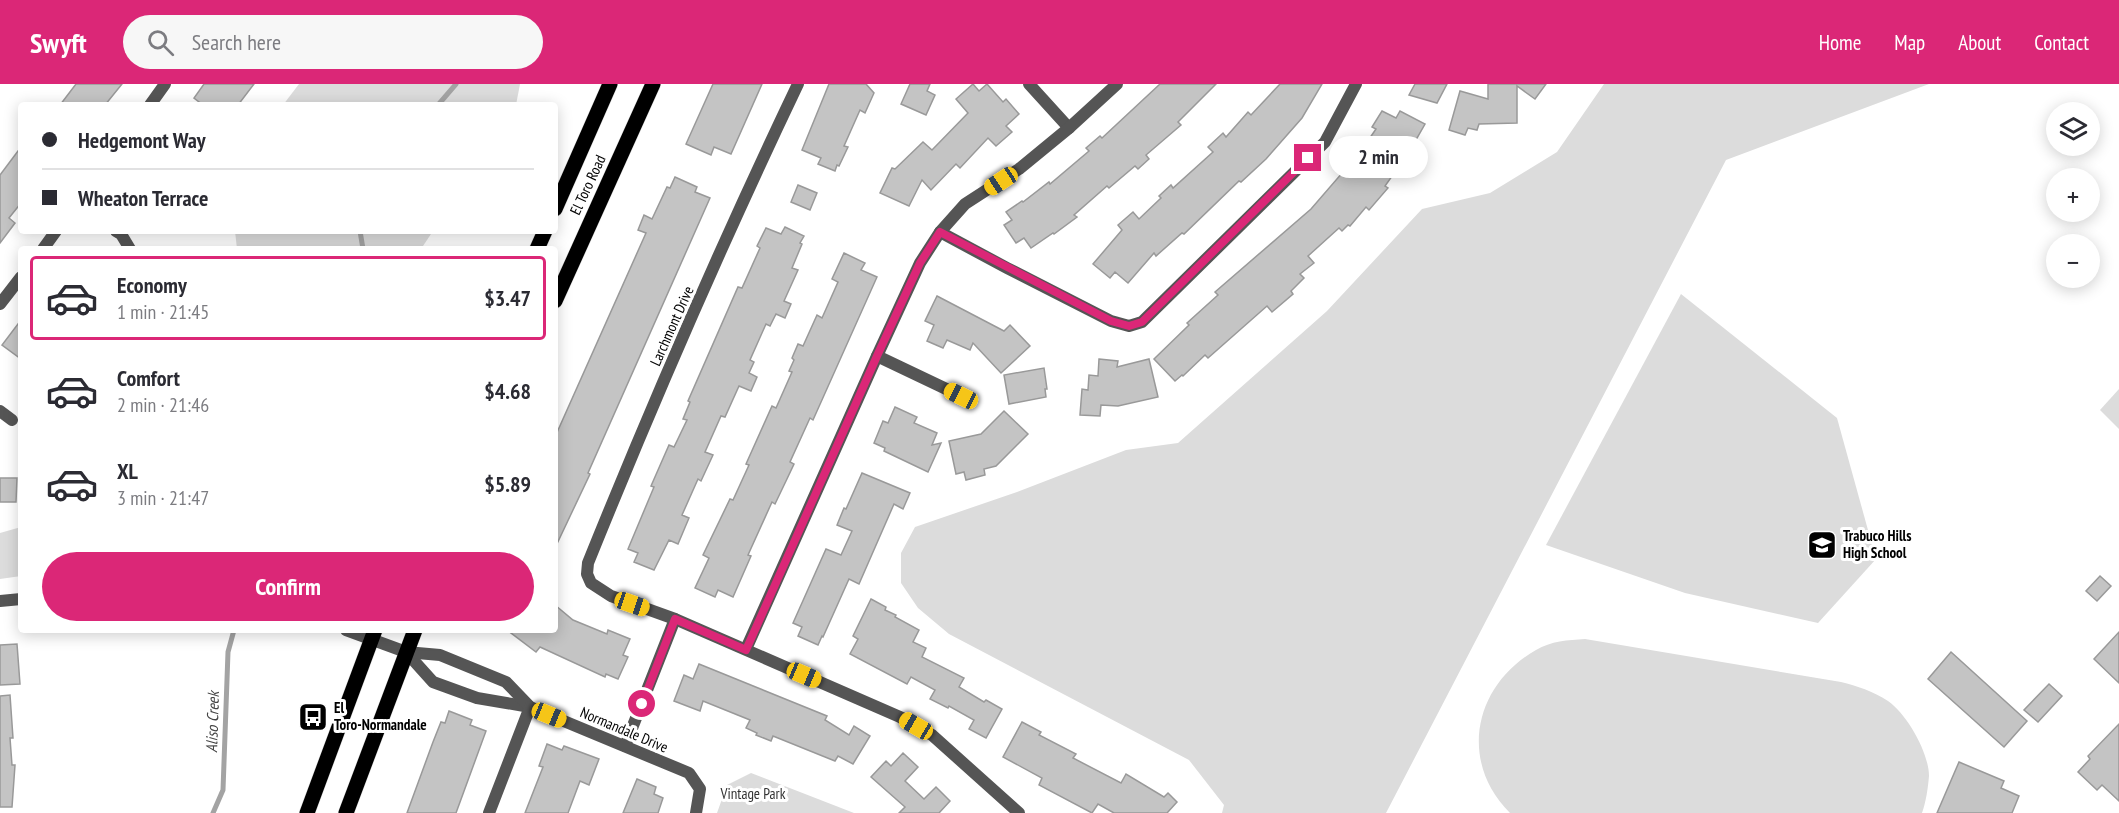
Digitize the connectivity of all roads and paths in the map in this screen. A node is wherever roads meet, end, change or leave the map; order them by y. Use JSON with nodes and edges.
{"nodes":[{"id":1,"x":165,"y":84,"type":"edge"},
{"id":2,"x":610,"y":84,"type":"edge"},
{"id":3,"x":653,"y":84,"type":"edge"},
{"id":4,"x":798,"y":84,"type":"edge"},
{"id":5,"x":1029,"y":84,"type":"edge"},
{"id":6,"x":1117,"y":84,"type":"edge"},
{"id":7,"x":1356,"y":84,"type":"edge"},
{"id":8,"x":152,"y":102,"type":"edge"},
{"id":9,"x":1070,"y":128,"type":"junction"},
{"id":10,"x":558,"y":202,"type":"edge"},
{"id":11,"x":940,"y":232,"type":"junction"},
{"id":12,"x":55,"y":234,"type":"edge"},
{"id":13,"x":45,"y":246,"type":"edge"},
{"id":14,"x":18,"y":281,"type":"edge"},
{"id":15,"x":558,"y":294,"type":"edge"},
{"id":16,"x":0,"y":304,"type":"edge"},
{"id":17,"x":877,"y":356,"type":"junction"},
{"id":18,"x":961,"y":396,"type":"dead end"},
{"id":19,"x":0,"y":411,"type":"edge"},
{"id":20,"x":12,"y":420,"type":"dead end"},
{"id":21,"x":18,"y":598,"type":"edge"},
{"id":22,"x":0,"y":601,"type":"edge"},
{"id":23,"x":675,"y":619,"type":"junction"},
{"id":24,"x":414,"y":633,"type":"edge"},
{"id":25,"x":373,"y":635,"type":"edge"},
{"id":26,"x":746,"y":650,"type":"junction"},
{"id":27,"x":406,"y":652,"type":"junction"},
{"id":28,"x":530,"y":707,"type":"junction"},
{"id":29,"x":625,"y":746,"type":"junction"},
{"id":30,"x":307,"y":813,"type":"edge"},
{"id":31,"x":346,"y":813,"type":"edge"},
{"id":32,"x":489,"y":813,"type":"edge"},
{"id":33,"x":696,"y":813,"type":"edge"},
{"id":34,"x":1019,"y":813,"type":"edge"}],
"edges":[{"from":1,"to":8,"type":"street"},
{"from":2,"to":10,"type":"main road","name":"El Toro Road"},
{"from":3,"to":15,"type":"main road","name":"El Toro Road"},
{"from":4,"to":23,"type":"street","name":"Larchmont Drive"},
{"from":5,"to":9,"type":"street"},
{"from":6,"to":9,"type":"street"},
{"from":7,"to":11,"type":"street"},
{"from":9,"to":11,"type":"street"},
{"from":11,"to":17,"type":"street"},
{"from":12,"to":13,"type":"street"},
{"from":14,"to":16,"type":"street"},
{"from":17,"to":18,"type":"street"},
{"from":17,"to":26,"type":"street"},
{"from":19,"to":20,"type":"street"},
{"from":21,"to":22,"type":"street"},
{"from":23,"to":26,"type":"street"},
{"from":23,"to":29,"type":"street"},
{"from":24,"to":27,"type":"main road"},
{"from":25,"to":27,"type":"street","name":"Normandale Drive"},
{"from":25,"to":30,"type":"main road"},
{"from":26,"to":34,"type":"street"},
{"from":27,"to":28,"type":"street","name":"Normandale Drive"},
{"from":27,"to":28,"type":"street","name":"Normandale Drive"},
{"from":27,"to":31,"type":"main road"},
{"from":28,"to":29,"type":"street","name":"Normandale Drive"},
{"from":28,"to":32,"type":"street"},
{"from":29,"to":33,"type":"street","name":"Normandale Drive"}]}
